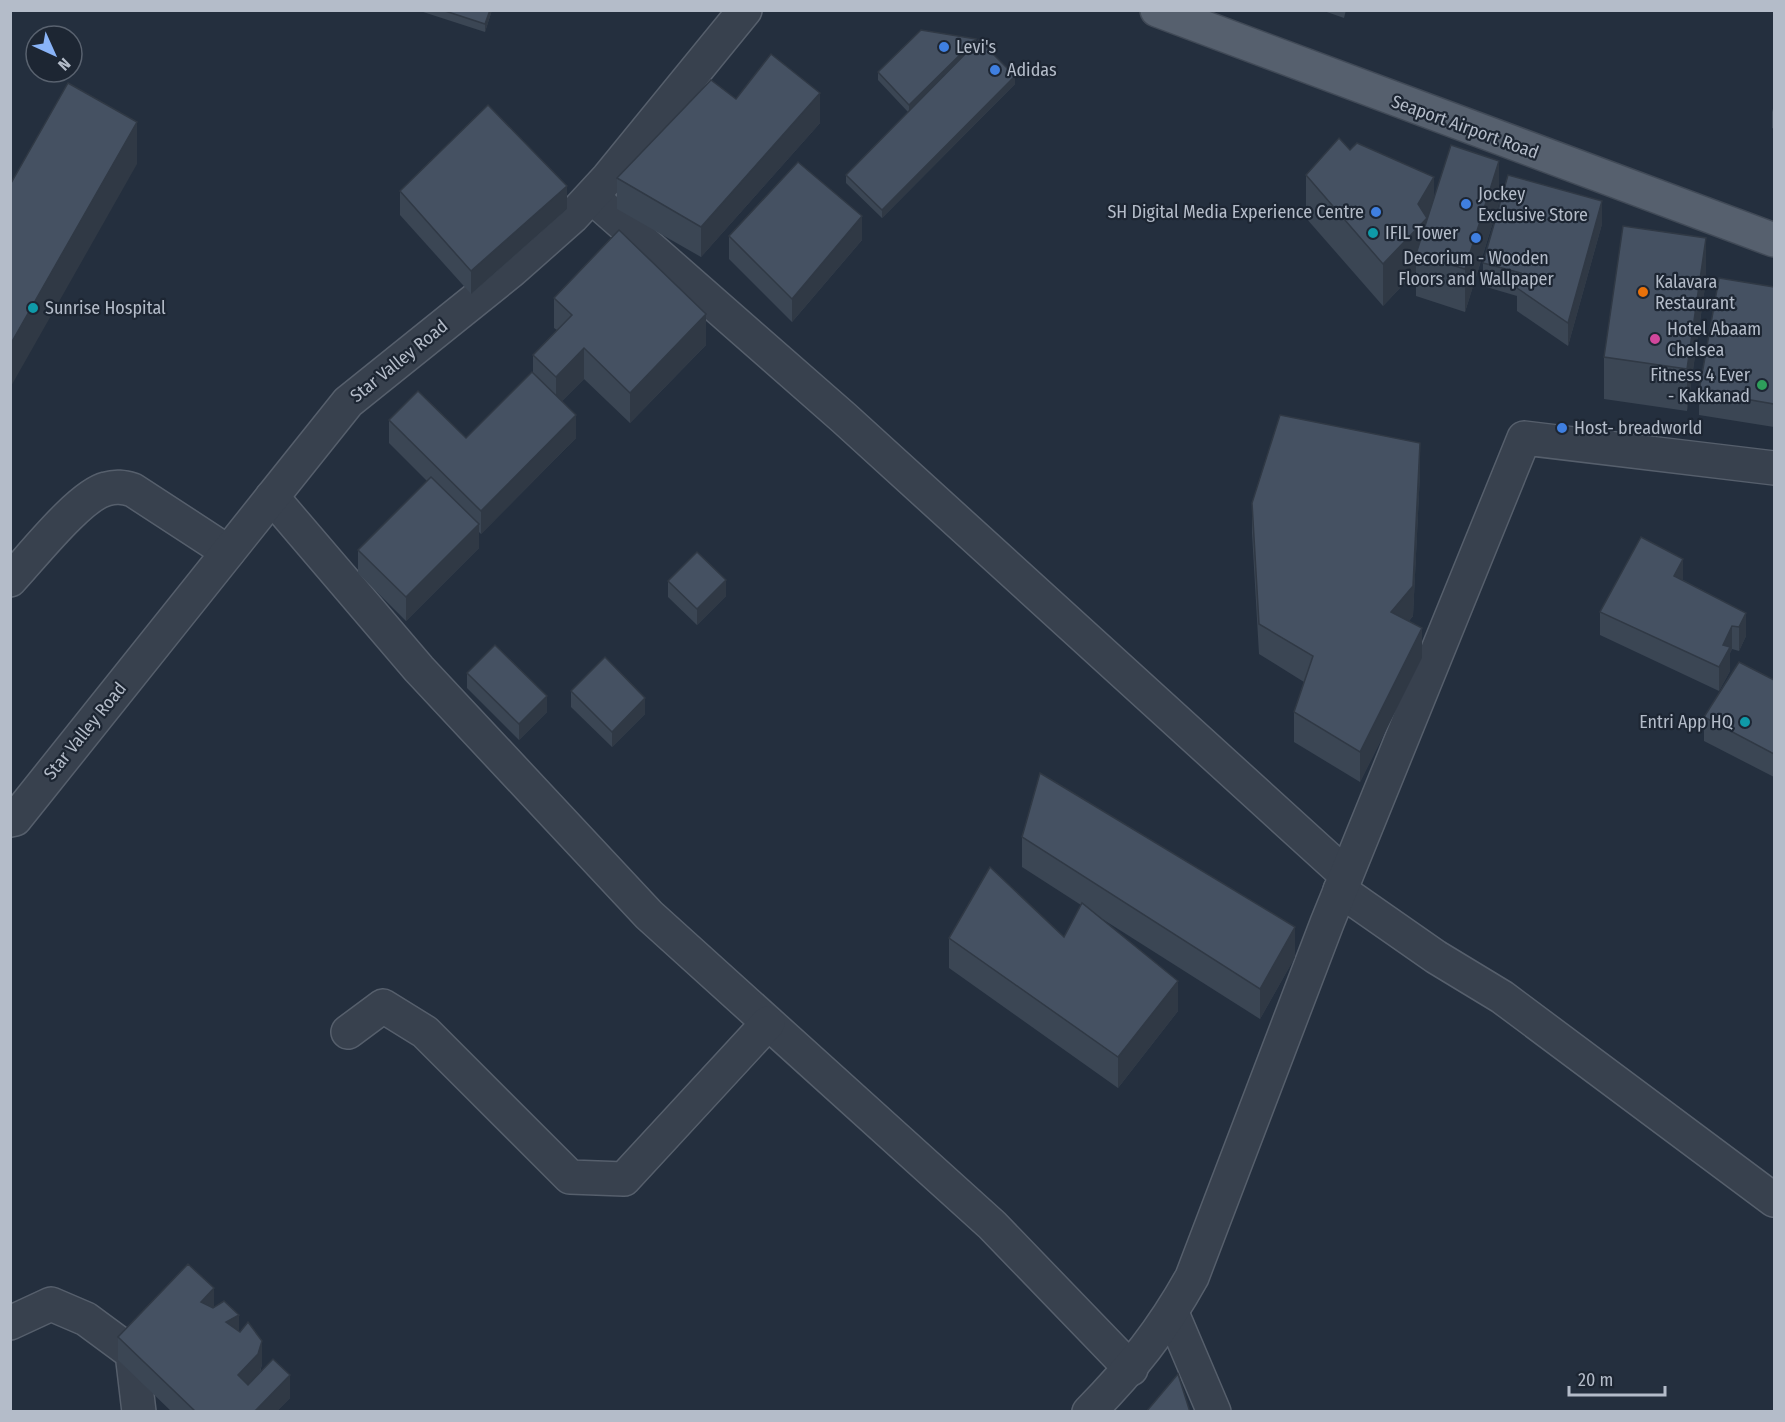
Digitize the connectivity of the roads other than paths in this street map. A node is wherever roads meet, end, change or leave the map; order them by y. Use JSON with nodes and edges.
{"nodes":[{"id":1,"x":745,"y":10,"type":"edge"},
{"id":2,"x":1157,"y":10,"type":"edge"},
{"id":3,"x":592,"y":197,"type":"junction"},
{"id":4,"x":1774,"y":240,"type":"edge"},
{"id":5,"x":1774,"y":468,"type":"edge"},
{"id":6,"x":272,"y":498,"type":"junction"},
{"id":7,"x":228,"y":552,"type":"junction"},
{"id":8,"x":10,"y":580,"type":"edge"},
{"id":9,"x":10,"y":820,"type":"edge"},
{"id":10,"x":1343,"y":882,"type":"junction"},
{"id":11,"x":768,"y":1023,"type":"junction"},
{"id":12,"x":348,"y":1032,"type":"dead end"},
{"id":13,"x":1774,"y":1200,"type":"edge"},
{"id":14,"x":1172,"y":1313,"type":"junction"},
{"id":15,"x":10,"y":1323,"type":"edge"},
{"id":16,"x":1131,"y":1369,"type":"junction"},
{"id":17,"x":139,"y":1412,"type":"edge"},
{"id":18,"x":1089,"y":1412,"type":"edge"},
{"id":19,"x":1214,"y":1412,"type":"edge"}],
"edges":[{"from":1,"to":3,"type":"street","name":"Star Valley Road"},
{"from":2,"to":4,"type":"main road","name":"Seaport Airport Road"},
{"from":3,"to":6,"type":"street","name":"Star Valley Road"},
{"from":3,"to":10,"type":"street"},
{"from":5,"to":10,"type":"street"},
{"from":6,"to":7,"type":"street","name":"Star Valley Road"},
{"from":6,"to":11,"type":"street"},
{"from":7,"to":8,"type":"street"},
{"from":7,"to":9,"type":"street","name":"Star Valley Road"},
{"from":10,"to":13,"type":"street"},
{"from":10,"to":14,"type":"street"},
{"from":11,"to":12,"type":"street"},
{"from":11,"to":16,"type":"street"},
{"from":14,"to":16,"type":"street"},
{"from":14,"to":19,"type":"street"},
{"from":15,"to":17,"type":"street"},
{"from":16,"to":18,"type":"street"}]}
